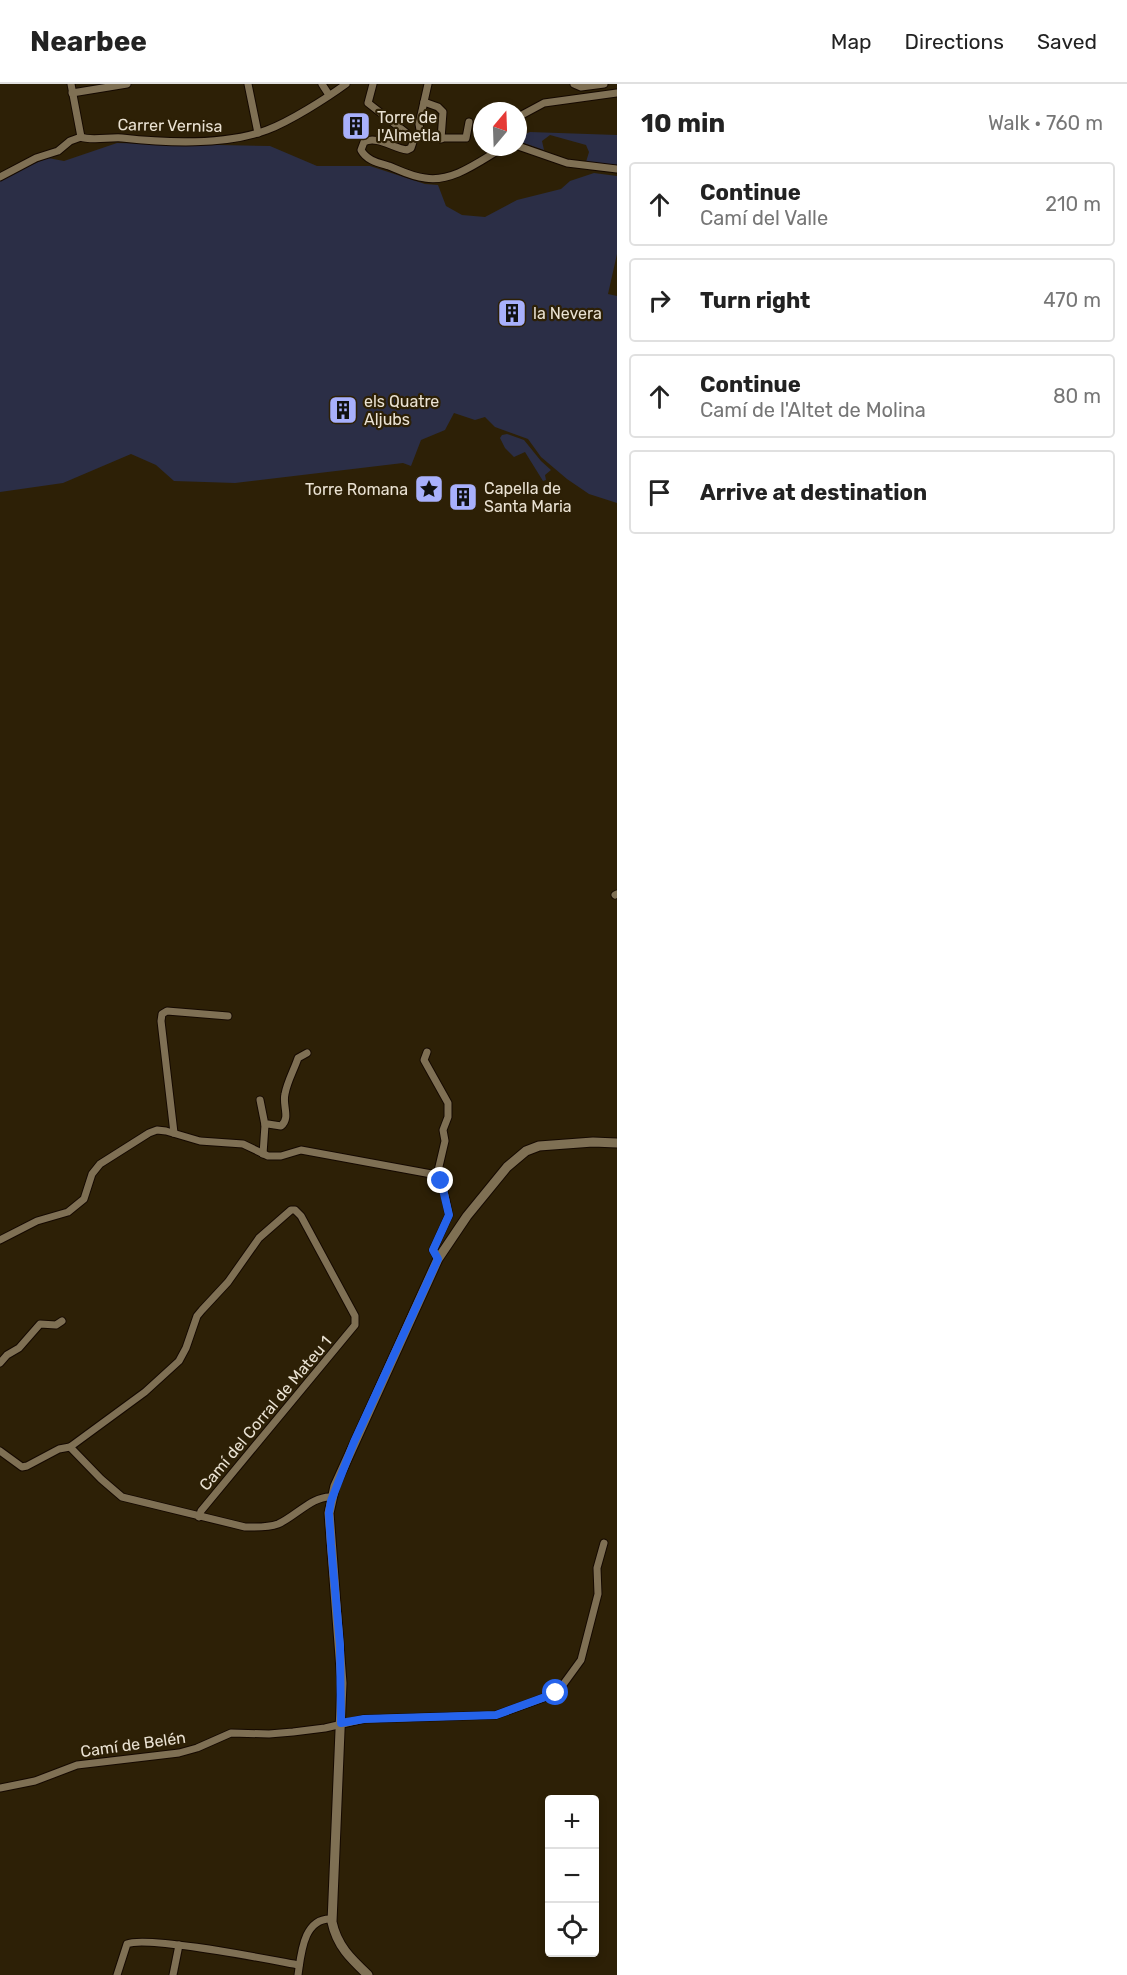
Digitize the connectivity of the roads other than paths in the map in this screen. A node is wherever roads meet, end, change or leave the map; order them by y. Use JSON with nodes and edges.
{"nodes":[{"id":1,"x":71,"y":84,"type":"edge"},
{"id":2,"x":127,"y":84,"type":"edge"},
{"id":3,"x":248,"y":84,"type":"edge"},
{"id":4,"x":322,"y":84,"type":"edge"},
{"id":5,"x":346,"y":84,"type":"edge"},
{"id":6,"x":373,"y":84,"type":"edge"},
{"id":7,"x":428,"y":84,"type":"edge"},
{"id":8,"x":574,"y":84,"type":"edge"},
{"id":9,"x":604,"y":84,"type":"edge"},
{"id":10,"x":72,"y":93,"type":"junction"},
{"id":11,"x":617,"y":93,"type":"edge"},
{"id":12,"x":329,"y":95,"type":"junction"},
{"id":13,"x":424,"y":102,"type":"junction"},
{"id":14,"x":527,"y":112,"type":"edge"},
{"id":15,"x":469,"y":123,"type":"dead end"},
{"id":16,"x":258,"y":133,"type":"junction"},
{"id":17,"x":81,"y":137,"type":"junction"},
{"id":18,"x":441,"y":139,"type":"junction"},
{"id":19,"x":527,"y":149,"type":"edge"},
{"id":20,"x":487,"y":156,"type":"edge"},
{"id":21,"x":617,"y":168,"type":"edge"},
{"id":22,"x":0,"y":177,"type":"edge"},
{"id":23,"x":228,"y":1016,"type":"dead end"},
{"id":24,"x":427,"y":1052,"type":"dead end"},
{"id":25,"x":307,"y":1053,"type":"dead end"},
{"id":26,"x":260,"y":1100,"type":"dead end"},
{"id":27,"x":265,"y":1125,"type":"junction"},
{"id":28,"x":174,"y":1133,"type":"junction"},
{"id":29,"x":617,"y":1143,"type":"edge"},
{"id":30,"x":264,"y":1154,"type":"junction"},
{"id":31,"x":437,"y":1175,"type":"junction"},
{"id":32,"x":0,"y":1240,"type":"edge"},
{"id":33,"x":438,"y":1259,"type":"junction"},
{"id":34,"x":62,"y":1321,"type":"dead end"},
{"id":35,"x":0,"y":1363,"type":"edge"},
{"id":36,"x":70,"y":1446,"type":"junction"},
{"id":37,"x":0,"y":1451,"type":"edge"},
{"id":38,"x":332,"y":1497,"type":"junction"},
{"id":39,"x":199,"y":1517,"type":"junction"},
{"id":40,"x":604,"y":1543,"type":"dead end"},
{"id":41,"x":341,"y":1723,"type":"junction"},
{"id":42,"x":0,"y":1788,"type":"edge"},
{"id":43,"x":332,"y":1918,"type":"junction"},
{"id":44,"x":179,"y":1945,"type":"junction"},
{"id":45,"x":299,"y":1965,"type":"junction"},
{"id":46,"x":117,"y":1975,"type":"edge"},
{"id":47,"x":173,"y":1975,"type":"edge"},
{"id":48,"x":297,"y":1975,"type":"edge"},
{"id":49,"x":368,"y":1975,"type":"edge"}],
"edges":[{"from":1,"to":10,"type":"street"},
{"from":2,"to":10,"type":"street"},
{"from":3,"to":16,"type":"street"},
{"from":4,"to":12,"type":"street"},
{"from":5,"to":12,"type":"street","name":"Carrer Vernisa"},
{"from":6,"to":20,"type":"street"},
{"from":7,"to":13,"type":"street"},
{"from":8,"to":9,"type":"street"},
{"from":10,"to":17,"type":"street"},
{"from":11,"to":14,"type":"street"},
{"from":12,"to":16,"type":"street","name":"Carrer Vernisa"},
{"from":13,"to":18,"type":"street"},
{"from":13,"to":18,"type":"street"},
{"from":15,"to":18,"type":"street"},
{"from":16,"to":17,"type":"street","name":"Carrer Vernisa"},
{"from":17,"to":22,"type":"street"},
{"from":19,"to":21,"type":"street"},
{"from":23,"to":28,"type":"street"},
{"from":24,"to":31,"type":"street"},
{"from":25,"to":27,"type":"street"},
{"from":26,"to":27,"type":"street"},
{"from":27,"to":30,"type":"street"},
{"from":28,"to":30,"type":"street"},
{"from":28,"to":32,"type":"street"},
{"from":29,"to":33,"type":"main road"},
{"from":30,"to":31,"type":"street"},
{"from":31,"to":33,"type":"street"},
{"from":33,"to":38,"type":"main road"},
{"from":34,"to":35,"type":"street"},
{"from":36,"to":37,"type":"street"},
{"from":36,"to":39,"type":"street"},
{"from":36,"to":39,"type":"street","name":"Camí del Corral de Mateu 1"},
{"from":38,"to":39,"type":"street"},
{"from":38,"to":41,"type":"main road"},
{"from":40,"to":41,"type":"street","name":"Camí de Belén"},
{"from":41,"to":42,"type":"street","name":"Camí de Belén"},
{"from":41,"to":43,"type":"main road"},
{"from":43,"to":45,"type":"street"},
{"from":43,"to":49,"type":"main road"},
{"from":44,"to":45,"type":"street"},
{"from":44,"to":46,"type":"street"},
{"from":44,"to":47,"type":"street"},
{"from":45,"to":48,"type":"street"}]}
